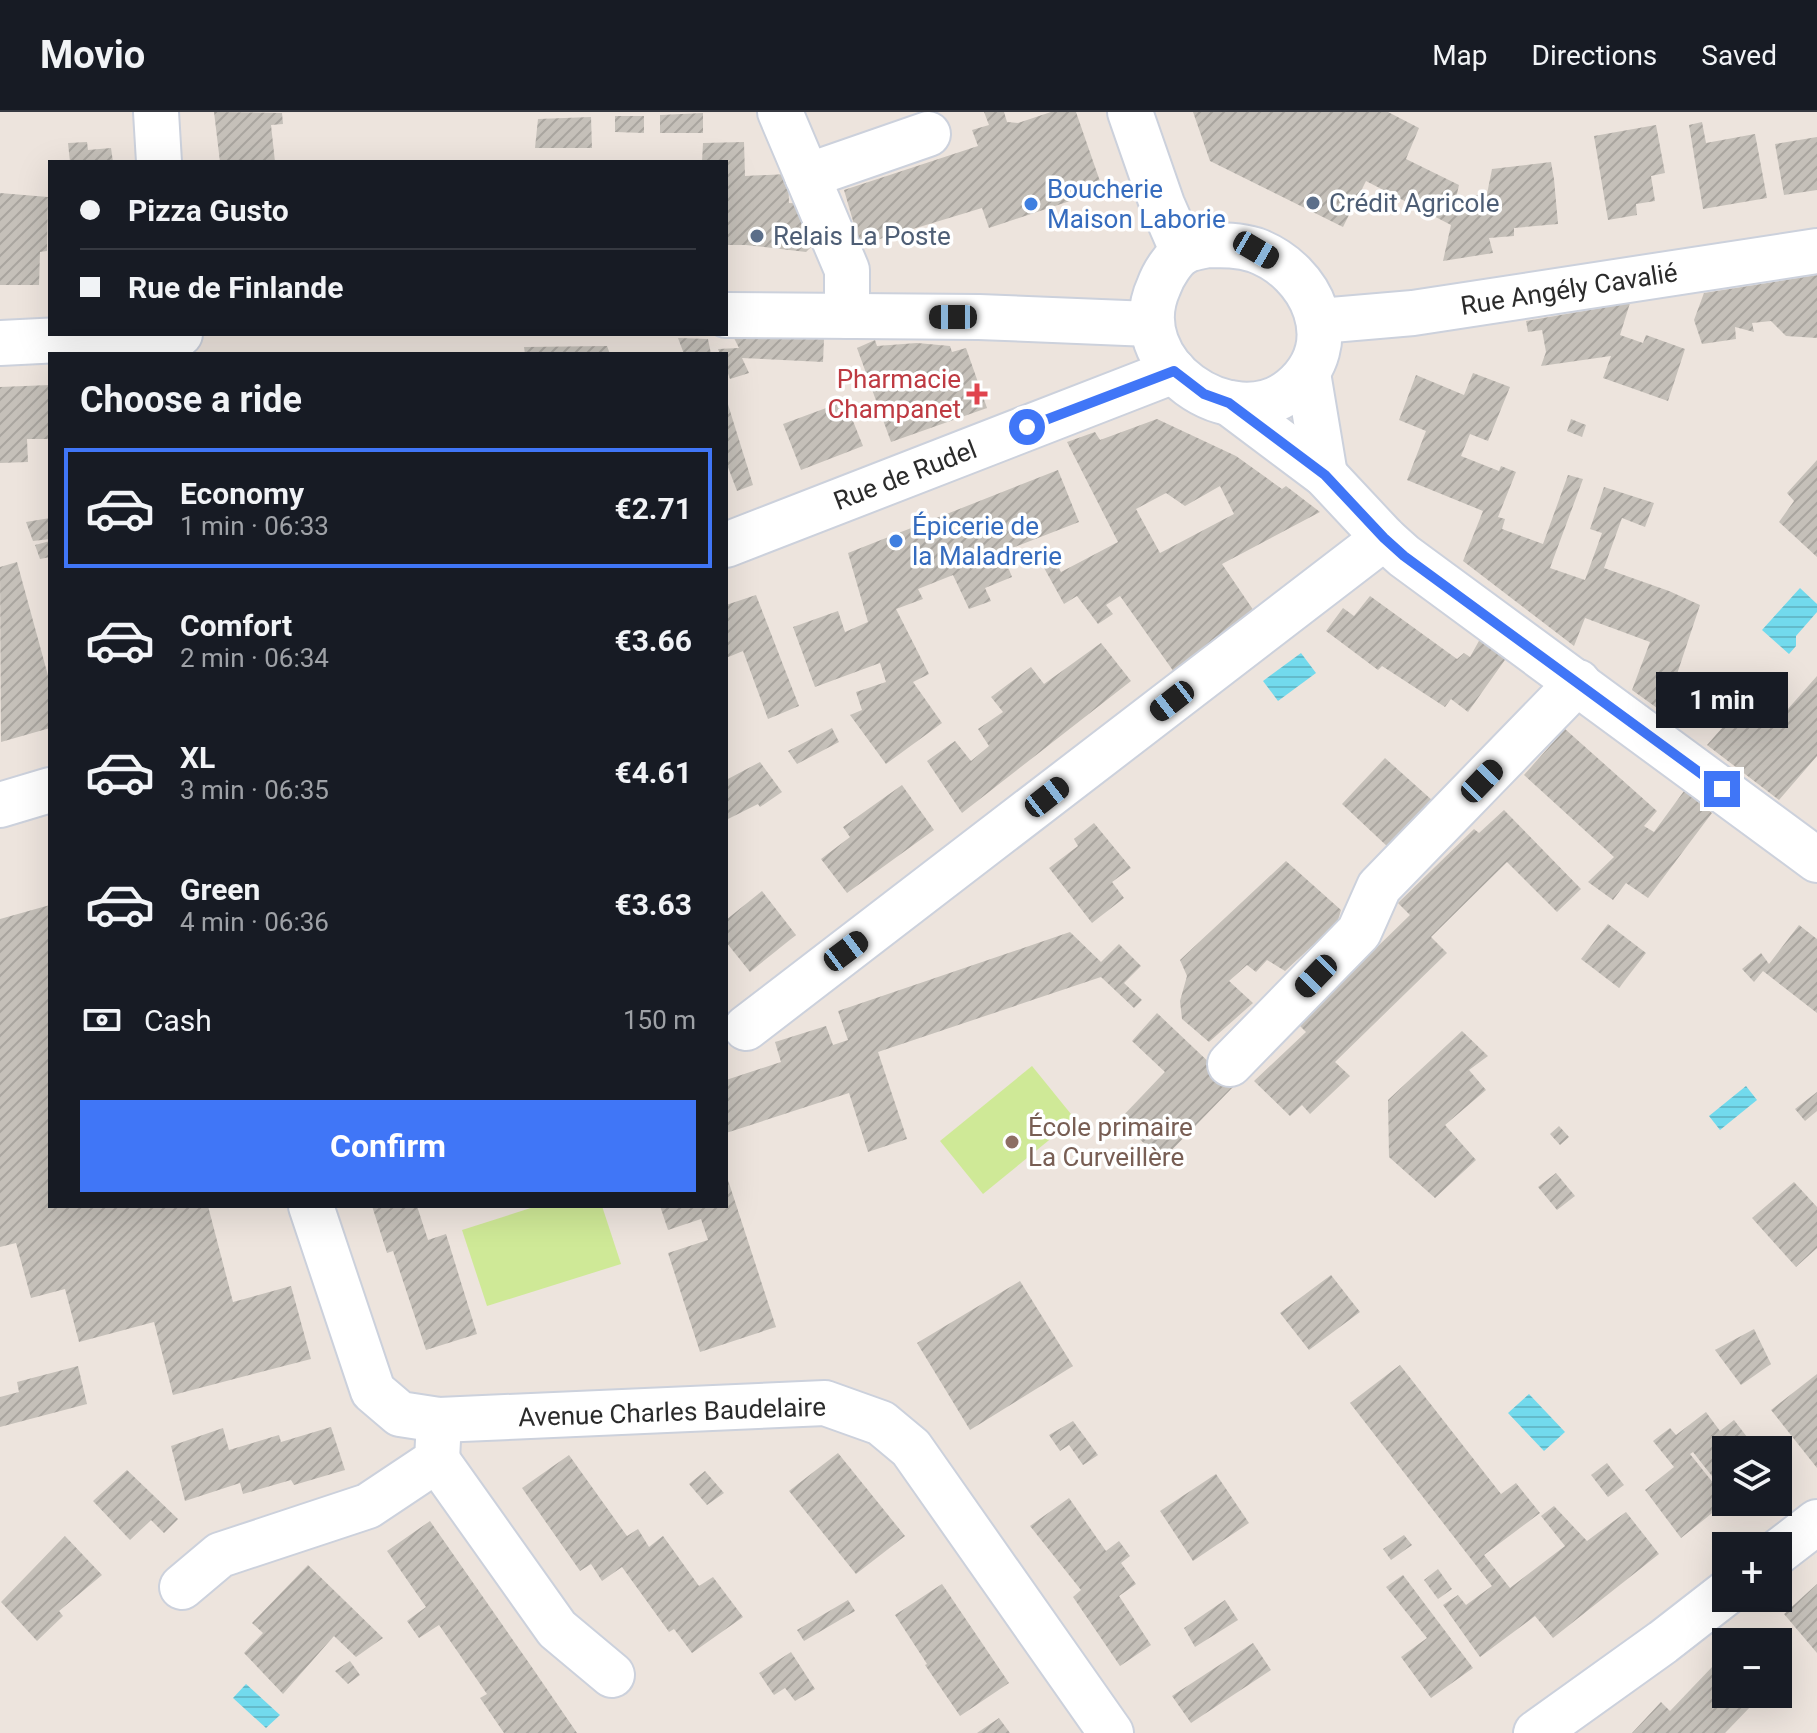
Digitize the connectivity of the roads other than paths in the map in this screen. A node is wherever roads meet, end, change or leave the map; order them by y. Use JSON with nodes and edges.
{"nodes":[{"id":1,"x":156,"y":112,"type":"edge"},
{"id":2,"x":780,"y":112,"type":"edge"},
{"id":3,"x":1130,"y":112,"type":"edge"},
{"id":4,"x":928,"y":134,"type":"dead end"},
{"id":5,"x":159,"y":160,"type":"edge"},
{"id":6,"x":807,"y":176,"type":"junction"},
{"id":7,"x":1817,"y":251,"type":"edge"},
{"id":8,"x":1183,"y":252,"type":"junction"},
{"id":9,"x":728,"y":315,"type":"edge"},
{"id":10,"x":847,"y":316,"type":"junction"},
{"id":11,"x":1320,"y":321,"type":"junction"},
{"id":12,"x":1150,"y":324,"type":"junction"},
{"id":13,"x":162,"y":339,"type":"edge"},
{"id":14,"x":0,"y":343,"type":"edge"},
{"id":15,"x":1174,"y":371,"type":"junction"},
{"id":16,"x":1308,"y":373,"type":"junction"},
{"id":17,"x":1229,"y":403,"type":"junction"},
{"id":18,"x":1325,"y":475,"type":"junction"},
{"id":19,"x":1384,"y":538,"type":"junction"},
{"id":20,"x":728,"y":544,"type":"edge"},
{"id":21,"x":1578,"y":682,"type":"junction"},
{"id":22,"x":48,"y":791,"type":"edge"},
{"id":23,"x":0,"y":805,"type":"edge"},
{"id":24,"x":1817,"y":860,"type":"edge"},
{"id":25,"x":746,"y":1028,"type":"dead end"},
{"id":26,"x":1230,"y":1064,"type":"dead end"},
{"id":27,"x":312,"y":1208,"type":"edge"},
{"id":28,"x":438,"y":1440,"type":"junction"},
{"id":29,"x":1817,"y":1522,"type":"edge"},
{"id":30,"x":1792,"y":1541,"type":"edge"},
{"id":31,"x":182,"y":1587,"type":"dead end"},
{"id":32,"x":1712,"y":1604,"type":"edge"},
{"id":33,"x":612,"y":1675,"type":"dead end"},
{"id":34,"x":1111,"y":1733,"type":"edge"},
{"id":35,"x":1536,"y":1733,"type":"edge"}],
"edges":[{"from":1,"to":5,"type":"street"},
{"from":2,"to":6,"type":"street"},
{"from":3,"to":8,"type":"street"},
{"from":4,"to":6,"type":"street"},
{"from":6,"to":10,"type":"street"},
{"from":7,"to":11,"type":"street","name":"Rue Angély Cavalié"},
{"from":8,"to":11,"type":"street"},
{"from":8,"to":12,"type":"street"},
{"from":9,"to":10,"type":"street"},
{"from":10,"to":12,"type":"street"},
{"from":11,"to":16,"type":"street"},
{"from":12,"to":15,"type":"street"},
{"from":13,"to":14,"type":"street"},
{"from":15,"to":17,"type":"street"},
{"from":15,"to":20,"type":"street","name":"Rue de Rudel"},
{"from":16,"to":17,"type":"street"},
{"from":16,"to":18,"type":"street"},
{"from":17,"to":18,"type":"street"},
{"from":18,"to":19,"type":"street"},
{"from":19,"to":21,"type":"street"},
{"from":19,"to":25,"type":"street"},
{"from":21,"to":24,"type":"street"},
{"from":21,"to":26,"type":"street"},
{"from":22,"to":23,"type":"street"},
{"from":27,"to":28,"type":"street","name":"Avenue Charles Baudelaire"},
{"from":28,"to":31,"type":"street"},
{"from":28,"to":33,"type":"street"},
{"from":28,"to":34,"type":"street","name":"Avenue Charles Baudelaire"},
{"from":29,"to":30,"type":"street"},
{"from":32,"to":35,"type":"street"}]}
